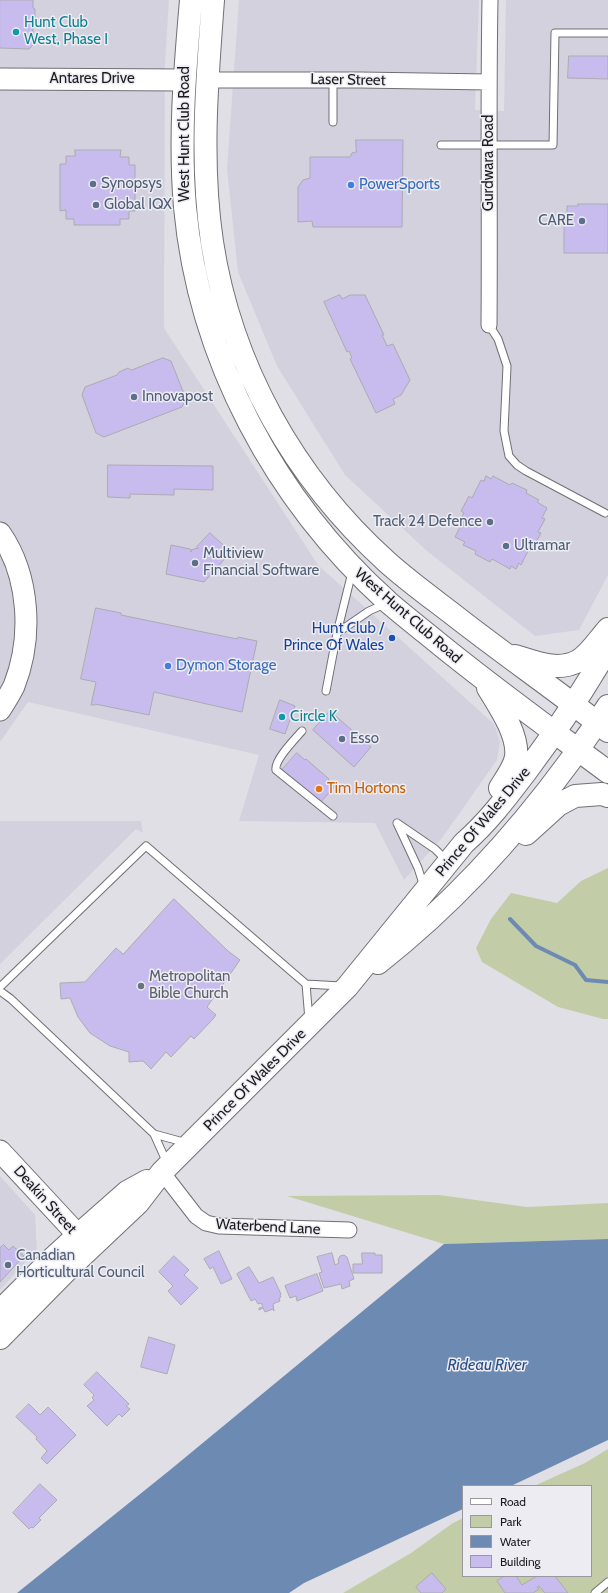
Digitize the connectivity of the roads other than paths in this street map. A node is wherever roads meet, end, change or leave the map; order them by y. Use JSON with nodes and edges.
{"nodes":[{"id":1,"x":191,"y":0,"type":"edge"},
{"id":2,"x":214,"y":0,"type":"edge"},
{"id":3,"x":490,"y":0,"type":"edge"},
{"id":4,"x":608,"y":33,"type":"edge"},
{"id":5,"x":0,"y":79,"type":"edge"},
{"id":6,"x":184,"y":80,"type":"junction"},
{"id":7,"x":207,"y":80,"type":"junction"},
{"id":8,"x":333,"y":80,"type":"junction"},
{"id":9,"x":489,"y":82,"type":"junction"},
{"id":10,"x":333,"y":122,"type":"dead end"},
{"id":11,"x":441,"y":145,"type":"dead end"},
{"id":12,"x":490,"y":146,"type":"junction"},
{"id":13,"x":489,"y":325,"type":"joint"},
{"id":14,"x":605,"y":513,"type":"dead end"},
{"id":15,"x":0,"y":533,"type":"edge"},
{"id":16,"x":353,"y":568,"type":"junction"},
{"id":17,"x":389,"y":602,"type":"junction"},
{"id":18,"x":608,"y":629,"type":"edge"},
{"id":19,"x":337,"y":633,"type":"junction"},
{"id":20,"x":608,"y":648,"type":"edge"},
{"id":21,"x":503,"y":653,"type":"junction"},
{"id":22,"x":484,"y":680,"type":"junction"},
{"id":23,"x":326,"y":691,"type":"dead end"},
{"id":24,"x":574,"y":705,"type":"junction"},
{"id":25,"x":0,"y":710,"type":"edge"},
{"id":26,"x":604,"y":720,"type":"edge"},
{"id":27,"x":302,"y":731,"type":"dead end"},
{"id":28,"x":555,"y":733,"type":"junction"},
{"id":29,"x":578,"y":749,"type":"junction"},
{"id":30,"x":608,"y":772,"type":"edge"},
{"id":31,"x":608,"y":796,"type":"edge"},
{"id":32,"x":333,"y":816,"type":"dead end"},
{"id":33,"x":464,"y":843,"type":"junction"},
{"id":34,"x":448,"y":862,"type":"junction"},
{"id":35,"x":483,"y":868,"type":"junction"},
{"id":36,"x":424,"y":892,"type":"junction"},
{"id":37,"x":457,"y":894,"type":"junction"},
{"id":38,"x":306,"y":984,"type":"junction"},
{"id":39,"x":0,"y":987,"type":"edge"},
{"id":40,"x":347,"y":987,"type":"junction"},
{"id":41,"x":0,"y":991,"type":"edge"},
{"id":42,"x":309,"y":1026,"type":"junction"},
{"id":43,"x":154,"y":1134,"type":"junction"},
{"id":44,"x":191,"y":1144,"type":"junction"},
{"id":45,"x":0,"y":1151,"type":"edge"},
{"id":46,"x":165,"y":1169,"type":"junction"},
{"id":47,"x":349,"y":1230,"type":"dead end"},
{"id":48,"x":84,"y":1242,"type":"junction"},
{"id":49,"x":0,"y":1311,"type":"edge"},
{"id":50,"x":0,"y":1338,"type":"edge"},
{"id":51,"x":608,"y":1582,"type":"edge"},
{"id":52,"x":595,"y":1593,"type":"edge"}],
"edges":[{"from":1,"to":6,"type":"main road","name":"West Hunt Club Road"},
{"from":2,"to":7,"type":"main road","name":"West Hunt Club Road"},
{"from":3,"to":9,"type":"street","name":"Gurdwara Road"},
{"from":4,"to":12,"type":"lane"},
{"from":5,"to":6,"type":"street","name":"Antares Drive"},
{"from":6,"to":7,"type":"main road"},
{"from":6,"to":16,"type":"main road","name":"West Hunt Club Road"},
{"from":7,"to":8,"type":"street","name":"Laser Street"},
{"from":7,"to":21,"type":"main road","name":"West Hunt Club Road"},
{"from":8,"to":9,"type":"street","name":"Laser Street"},
{"from":8,"to":10,"type":"lane"},
{"from":9,"to":12,"type":"street","name":"Gurdwara Road"},
{"from":11,"to":12,"type":"lane"},
{"from":12,"to":13,"type":"street","name":"Gurdwara Road"},
{"from":13,"to":14,"type":"lane"},
{"from":15,"to":25,"type":"street"},
{"from":16,"to":17,"type":"main road","name":"West Hunt Club Road"},
{"from":16,"to":19,"type":"lane"},
{"from":17,"to":19,"type":"lane"},
{"from":17,"to":22,"type":"main road","name":"West Hunt Club Road"},
{"from":18,"to":21,"type":"main road"},
{"from":19,"to":23,"type":"lane"},
{"from":20,"to":24,"type":"main road","name":"Prince Of Wales Drive"},
{"from":21,"to":24,"type":"main road","name":"West Hunt Club Road"},
{"from":22,"to":28,"type":"main road","name":"West Hunt Club Road"},
{"from":22,"to":33,"type":"main road"},
{"from":24,"to":26,"type":"main road","name":"West Hunt Club Road"},
{"from":24,"to":28,"type":"main road","name":"Prince Of Wales Drive"},
{"from":26,"to":29,"type":"main road","name":"Prince Of Wales Drive"},
{"from":27,"to":32,"type":"lane"},
{"from":28,"to":29,"type":"main road","name":"West Hunt Club Road"},
{"from":28,"to":33,"type":"main road","name":"Prince Of Wales Drive"},
{"from":29,"to":30,"type":"main road","name":"West Hunt Club Road"},
{"from":29,"to":35,"type":"main road","name":"Prince Of Wales Drive"},
{"from":31,"to":35,"type":"main road"},
{"from":33,"to":34,"type":"main road","name":"Prince Of Wales Drive"},
{"from":34,"to":36,"type":"main road","name":"Prince Of Wales Drive"},
{"from":34,"to":36,"type":"lane"},
{"from":34,"to":37,"type":"main road"},
{"from":35,"to":37,"type":"main road","name":"Prince Of Wales Drive"},
{"from":36,"to":40,"type":"main road","name":"Prince Of Wales Drive"},
{"from":37,"to":40,"type":"main road","name":"Prince Of Wales Drive"},
{"from":38,"to":39,"type":"lane"},
{"from":38,"to":40,"type":"lane"},
{"from":38,"to":42,"type":"lane"},
{"from":40,"to":42,"type":"main road","name":"Prince Of Wales Drive"},
{"from":41,"to":43,"type":"lane"},
{"from":42,"to":44,"type":"main road","name":"Prince Of Wales Drive"},
{"from":43,"to":44,"type":"lane"},
{"from":43,"to":46,"type":"lane"},
{"from":44,"to":46,"type":"main road","name":"Prince Of Wales Drive"},
{"from":45,"to":48,"type":"street","name":"Deakin Street"},
{"from":46,"to":47,"type":"street","name":"Waterbend Lane"},
{"from":46,"to":48,"type":"main road","name":"Prince Of Wales Drive"},
{"from":48,"to":49,"type":"main road","name":"Prince Of Wales Drive"},
{"from":48,"to":50,"type":"main road","name":"Prince Of Wales Drive"},
{"from":51,"to":52,"type":"lane"}]}
